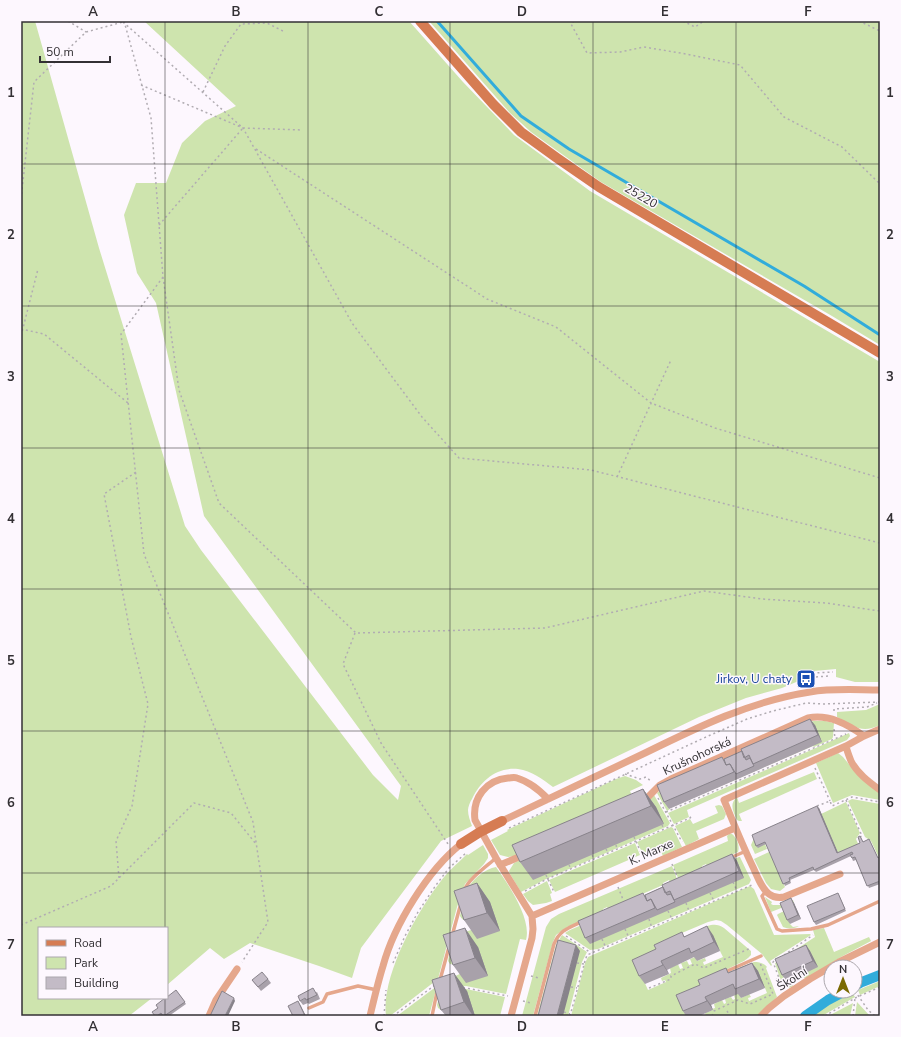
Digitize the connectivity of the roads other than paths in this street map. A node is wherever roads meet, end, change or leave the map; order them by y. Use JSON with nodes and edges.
{"nodes":[{"id":1,"x":420,"y":21,"type":"edge"},
{"id":2,"x":880,"y":353,"type":"edge"},
{"id":3,"x":880,"y":690,"type":"edge"},
{"id":4,"x":880,"y":729,"type":"edge"},
{"id":5,"x":864,"y":736,"type":"junction"},
{"id":6,"x":846,"y":746,"type":"junction"},
{"id":7,"x":880,"y":790,"type":"edge"},
{"id":8,"x":548,"y":799,"type":"junction"},
{"id":9,"x":635,"y":807,"type":"edge"},
{"id":10,"x":504,"y":825,"type":"joint"},
{"id":11,"x":735,"y":828,"type":"junction"},
{"id":12,"x":464,"y":848,"type":"joint"},
{"id":13,"x":536,"y":850,"type":"edge"},
{"id":14,"x":746,"y":851,"type":"junction"},
{"id":15,"x":496,"y":858,"type":"junction"},
{"id":16,"x":727,"y":859,"type":"edge"},
{"id":17,"x":500,"y":865,"type":"junction"},
{"id":18,"x":840,"y":874,"type":"dead end"},
{"id":19,"x":766,"y":891,"type":"junction"},
{"id":20,"x":880,"y":900,"type":"edge"},
{"id":21,"x":532,"y":916,"type":"junction"},
{"id":22,"x":585,"y":921,"type":"edge"},
{"id":23,"x":880,"y":942,"type":"edge"},
{"id":24,"x":759,"y":957,"type":"road end"},
{"id":25,"x":237,"y":969,"type":"road end"},
{"id":26,"x":724,"y":973,"type":"edge"},
{"id":27,"x":377,"y":990,"type":"junction"},
{"id":28,"x":309,"y":1008,"type":"dead end"},
{"id":29,"x":209,"y":1016,"type":"edge"},
{"id":30,"x":370,"y":1016,"type":"edge"},
{"id":31,"x":432,"y":1016,"type":"edge"},
{"id":32,"x":511,"y":1016,"type":"edge"},
{"id":33,"x":535,"y":1016,"type":"edge"},
{"id":34,"x":761,"y":1016,"type":"edge"}],
"edges":[{"from":1,"to":2,"type":"street","name":"25220"},
{"from":3,"to":8,"type":"street"},
{"from":4,"to":5,"type":"street"},
{"from":5,"to":6,"type":"street"},
{"from":5,"to":9,"type":"street","name":"Krušnohorská"},
{"from":6,"to":7,"type":"street"},
{"from":6,"to":11,"type":"street"},
{"from":8,"to":10,"type":"street"},
{"from":8,"to":15,"type":"street"},
{"from":10,"to":12,"type":"street","bridge":true},
{"from":11,"to":14,"type":"street"},
{"from":11,"to":21,"type":"street","name":"K. Marxe"},
{"from":12,"to":27,"type":"street"},
{"from":13,"to":17,"type":"street"},
{"from":14,"to":16,"type":"lane"},
{"from":14,"to":19,"type":"street"},
{"from":15,"to":17,"type":"street"},
{"from":15,"to":31,"type":"lane"},
{"from":17,"to":21,"type":"street"},
{"from":18,"to":19,"type":"street"},
{"from":19,"to":20,"type":"lane"},
{"from":21,"to":32,"type":"street"},
{"from":22,"to":33,"type":"lane"},
{"from":23,"to":34,"type":"street","name":"Školní"},
{"from":24,"to":26,"type":"lane"},
{"from":25,"to":29,"type":"street"},
{"from":27,"to":28,"type":"lane"},
{"from":27,"to":30,"type":"street"}]}
